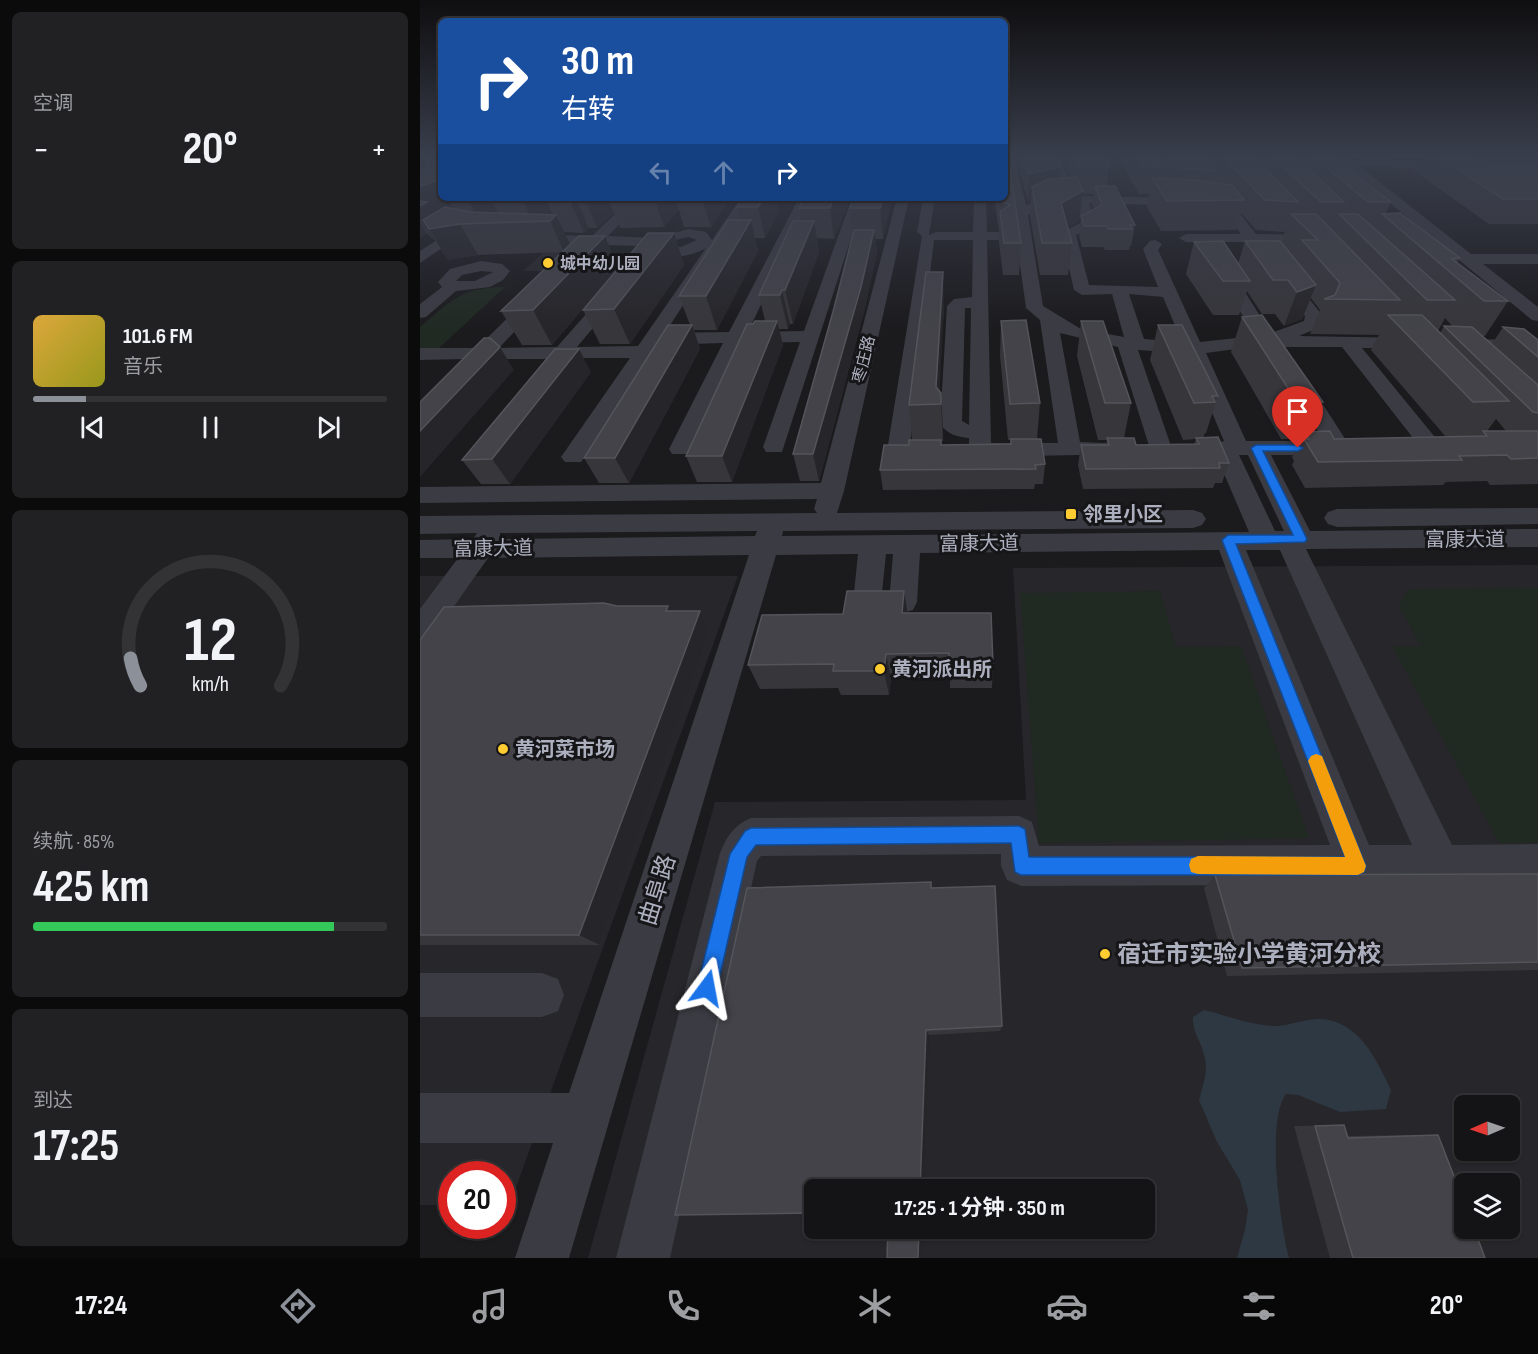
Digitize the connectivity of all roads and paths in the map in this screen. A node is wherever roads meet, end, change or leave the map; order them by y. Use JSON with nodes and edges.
{"nodes":[{"id":1,"x":1021,"y":214,"type":"edge"},
{"id":2,"x":622,"y":215,"type":"edge"},
{"id":3,"x":733,"y":215,"type":"edge"},
{"id":4,"x":797,"y":215,"type":"edge"},
{"id":5,"x":852,"y":215,"type":"edge"},
{"id":6,"x":906,"y":215,"type":"edge"},
{"id":7,"x":921,"y":215,"type":"edge"},
{"id":8,"x":980,"y":215,"type":"edge"},
{"id":9,"x":1084,"y":215,"type":"edge"},
{"id":10,"x":1173,"y":215,"type":"edge"},
{"id":11,"x":1234,"y":215,"type":"edge"},
{"id":12,"x":1412,"y":215,"type":"edge"},
{"id":13,"x":1422,"y":215,"type":"edge"},
{"id":14,"x":679,"y":221,"type":"dead end"},
{"id":15,"x":1289,"y":222,"type":"edge"},
{"id":16,"x":441,"y":224,"type":"edge"},
{"id":17,"x":558,"y":224,"type":"dead end"},
{"id":18,"x":462,"y":228,"type":"junction"},
{"id":19,"x":477,"y":235,"type":"edge"},
{"id":20,"x":980,"y":236,"type":"junction"},
{"id":21,"x":1024,"y":236,"type":"junction"},
{"id":22,"x":507,"y":237,"type":"edge"},
{"id":23,"x":543,"y":237,"type":"junction"},
{"id":24,"x":910,"y":238,"type":"junction"},
{"id":25,"x":1252,"y":238,"type":"junction"},
{"id":26,"x":1307,"y":238,"type":"junction"},
{"id":27,"x":1342,"y":238,"type":"edge"},
{"id":28,"x":1418,"y":238,"type":"edge"},
{"id":29,"x":1441,"y":238,"type":"junction"},
{"id":30,"x":597,"y":239,"type":"junction"},
{"id":31,"x":1178,"y":239,"type":"junction"},
{"id":32,"x":659,"y":242,"type":"junction"},
{"id":33,"x":709,"y":244,"type":"junction"},
{"id":34,"x":738,"y":245,"type":"edge"},
{"id":35,"x":759,"y":245,"type":"dead end"},
{"id":36,"x":781,"y":246,"type":"junction"},
{"id":37,"x":801,"y":246,"type":"edge"},
{"id":38,"x":821,"y":246,"type":"dead end"},
{"id":39,"x":841,"y":246,"type":"junction"},
{"id":40,"x":1325,"y":255,"type":"edge"},
{"id":41,"x":420,"y":258,"type":"edge"},
{"id":42,"x":1538,"y":259,"type":"edge"},
{"id":43,"x":1478,"y":262,"type":"junction"},
{"id":44,"x":1538,"y":264,"type":"edge"},
{"id":45,"x":564,"y":272,"type":"edge"},
{"id":46,"x":453,"y":286,"type":"dead end"},
{"id":47,"x":548,"y":288,"type":"edge"},
{"id":48,"x":1119,"y":290,"type":"junction"},
{"id":49,"x":1170,"y":293,"type":"junction"},
{"id":50,"x":980,"y":302,"type":"junction"},
{"id":51,"x":1538,"y":302,"type":"edge"},
{"id":52,"x":420,"y":313,"type":"edge"},
{"id":53,"x":1538,"y":316,"type":"edge"},
{"id":54,"x":1048,"y":317,"type":"junction"},
{"id":55,"x":1387,"y":326,"type":"edge"},
{"id":56,"x":1440,"y":327,"type":"edge"},
{"id":57,"x":1498,"y":328,"type":"edge"},
{"id":58,"x":809,"y":336,"type":"junction"},
{"id":59,"x":735,"y":338,"type":"junction"},
{"id":60,"x":1267,"y":341,"type":"junction"},
{"id":61,"x":1131,"y":343,"type":"junction"},
{"id":62,"x":1348,"y":343,"type":"junction"},
{"id":63,"x":1405,"y":343,"type":"junction"},
{"id":64,"x":1460,"y":343,"type":"junction"},
{"id":65,"x":1516,"y":344,"type":"junction"},
{"id":66,"x":648,"y":346,"type":"junction"},
{"id":67,"x":1194,"y":348,"type":"junction"},
{"id":68,"x":562,"y":353,"type":"junction"},
{"id":69,"x":420,"y":354,"type":"edge"},
{"id":70,"x":483,"y":354,"type":"junction"},
{"id":71,"x":1531,"y":356,"type":"edge"},
{"id":72,"x":1425,"y":360,"type":"edge"},
{"id":73,"x":1488,"y":366,"type":"edge"},
{"id":74,"x":524,"y":396,"type":"edge"},
{"id":75,"x":420,"y":416,"type":"edge"},
{"id":76,"x":980,"y":441,"type":"junction"},
{"id":77,"x":774,"y":447,"type":"dead end"},
{"id":78,"x":1409,"y":447,"type":"edge"},
{"id":79,"x":1230,"y":448,"type":"junction"},
{"id":80,"x":1340,"y":448,"type":"junction"},
{"id":81,"x":1363,"y":448,"type":"edge"},
{"id":82,"x":680,"y":449,"type":"dead end"},
{"id":83,"x":1070,"y":449,"type":"junction"},
{"id":84,"x":1161,"y":449,"type":"junction"},
{"id":85,"x":1182,"y":449,"type":"edge"},
{"id":86,"x":573,"y":457,"type":"dead end"},
{"id":87,"x":832,"y":491,"type":"junction"},
{"id":88,"x":420,"y":495,"type":"edge"},
{"id":89,"x":1538,"y":516,"type":"edge"},
{"id":90,"x":824,"y":521,"type":"junction"},
{"id":91,"x":498,"y":524,"type":"junction"},
{"id":92,"x":420,"y":525,"type":"edge"},
{"id":93,"x":1280,"y":531,"type":"junction"},
{"id":94,"x":769,"y":534,"type":"junction"},
{"id":95,"x":1538,"y":538,"type":"edge"},
{"id":96,"x":1228,"y":540,"type":"junction"},
{"id":97,"x":907,"y":543,"type":"junction"},
{"id":98,"x":873,"y":544,"type":"junction"},
{"id":99,"x":481,"y":548,"type":"junction"},
{"id":100,"x":420,"y":549,"type":"edge"},
{"id":101,"x":867,"y":602,"type":"edge"},
{"id":102,"x":903,"y":602,"type":"edge"},
{"id":103,"x":420,"y":631,"type":"edge"},
{"id":104,"x":1441,"y":864,"type":"junction"},
{"id":105,"x":1538,"y":864,"type":"edge"},
{"id":106,"x":1358,"y":866,"type":"junction"},
{"id":107,"x":420,"y":995,"type":"edge"},
{"id":108,"x":542,"y":995,"type":"dead end"},
{"id":109,"x":420,"y":1118,"type":"edge"},
{"id":110,"x":586,"y":1118,"type":"junction"},
{"id":111,"x":542,"y":1258,"type":"edge"},
{"id":112,"x":643,"y":1258,"type":"edge"}],
"edges":[{"from":1,"to":21,"type":"street"},
{"from":2,"to":30,"type":"street"},
{"from":3,"to":33,"type":"street"},
{"from":4,"to":36,"type":"street"},
{"from":5,"to":39,"type":"street"},
{"from":6,"to":24,"type":"street","name":"枣庄路"},
{"from":7,"to":24,"type":"street"},
{"from":8,"to":20,"type":"street"},
{"from":9,"to":48,"type":"street"},
{"from":10,"to":31,"type":"street"},
{"from":11,"to":25,"type":"street"},
{"from":12,"to":29,"type":"street"},
{"from":13,"to":43,"type":"street"},
{"from":14,"to":32,"type":"street"},
{"from":15,"to":26,"type":"street"},
{"from":16,"to":18,"type":"street"},
{"from":17,"to":23,"type":"street"},
{"from":18,"to":19,"type":"street"},
{"from":18,"to":41,"type":"street"},
{"from":20,"to":21,"type":"street"},
{"from":20,"to":24,"type":"street"},
{"from":20,"to":50,"type":"street"},
{"from":21,"to":54,"type":"street"},
{"from":22,"to":23,"type":"street"},
{"from":23,"to":30,"type":"street"},
{"from":24,"to":39,"type":"street"},
{"from":24,"to":76,"type":"street"},
{"from":24,"to":87,"type":"street","name":"枣庄路"},
{"from":25,"to":26,"type":"street"},
{"from":25,"to":31,"type":"street"},
{"from":25,"to":60,"type":"street"},
{"from":26,"to":27,"type":"street"},
{"from":26,"to":40,"type":"street"},
{"from":28,"to":29,"type":"street"},
{"from":29,"to":43,"type":"street"},
{"from":30,"to":32,"type":"street"},
{"from":30,"to":45,"type":"street"},
{"from":31,"to":49,"type":"street"},
{"from":31,"to":60,"type":"street"},
{"from":32,"to":33,"type":"street"},
{"from":32,"to":68,"type":"street"},
{"from":33,"to":34,"type":"street"},
{"from":33,"to":66,"type":"street"},
{"from":35,"to":36,"type":"street"},
{"from":36,"to":37,"type":"street"},
{"from":36,"to":59,"type":"street"},
{"from":38,"to":39,"type":"street"},
{"from":39,"to":58,"type":"street"},
{"from":42,"to":43,"type":"street"},
{"from":43,"to":44,"type":"street"},
{"from":43,"to":51,"type":"street"},
{"from":43,"to":53,"type":"street"},
{"from":46,"to":52,"type":"street"},
{"from":47,"to":70,"type":"street"},
{"from":48,"to":49,"type":"street"},
{"from":48,"to":61,"type":"street"},
{"from":49,"to":67,"type":"street"},
{"from":50,"to":76,"type":"street"},
{"from":50,"to":76,"type":"street"},
{"from":54,"to":61,"type":"street"},
{"from":54,"to":83,"type":"street"},
{"from":55,"to":63,"type":"street"},
{"from":56,"to":64,"type":"street"},
{"from":57,"to":65,"type":"street"},
{"from":58,"to":59,"type":"street"},
{"from":58,"to":77,"type":"street"},
{"from":59,"to":66,"type":"street"},
{"from":59,"to":82,"type":"street"},
{"from":60,"to":62,"type":"street"},
{"from":60,"to":67,"type":"street"},
{"from":60,"to":80,"type":"street"},
{"from":61,"to":67,"type":"street"},
{"from":61,"to":84,"type":"street"},
{"from":62,"to":63,"type":"street"},
{"from":62,"to":78,"type":"street"},
{"from":63,"to":64,"type":"street"},
{"from":63,"to":72,"type":"street"},
{"from":64,"to":65,"type":"street"},
{"from":64,"to":73,"type":"street"},
{"from":65,"to":71,"type":"street"},
{"from":66,"to":68,"type":"street"},
{"from":66,"to":86,"type":"street"},
{"from":67,"to":79,"type":"street"},
{"from":68,"to":70,"type":"street"},
{"from":68,"to":74,"type":"street"},
{"from":69,"to":70,"type":"street"},
{"from":70,"to":75,"type":"street"},
{"from":76,"to":83,"type":"street"},
{"from":79,"to":80,"type":"street"},
{"from":79,"to":93,"type":"street"},
{"from":79,"to":93,"type":"street"},
{"from":80,"to":81,"type":"street"},
{"from":83,"to":84,"type":"street"},
{"from":84,"to":85,"type":"street"},
{"from":87,"to":88,"type":"street"},
{"from":87,"to":90,"type":"street","name":"枣庄路"},
{"from":89,"to":93,"type":"street","name":"富康大道"},
{"from":90,"to":93,"type":"street","name":"富康大道"},
{"from":90,"to":94,"type":"street","name":"富康大道"},
{"from":91,"to":92,"type":"street","name":"富康大道"},
{"from":91,"to":94,"type":"street","name":"富康大道"},
{"from":91,"to":99,"type":"street"},
{"from":93,"to":95,"type":"street","name":"富康大道"},
{"from":93,"to":96,"type":"street","name":"富康大道"},
{"from":93,"to":104,"type":"street"},
{"from":94,"to":98,"type":"street","name":"富康大道"},
{"from":94,"to":99,"type":"street","name":"富康大道"},
{"from":94,"to":110,"type":"street","name":"曲阜路"},
{"from":96,"to":97,"type":"street","name":"富康大道"},
{"from":96,"to":106,"type":"street"},
{"from":97,"to":98,"type":"street","name":"富康大道"},
{"from":97,"to":102,"type":"street"},
{"from":98,"to":101,"type":"street"},
{"from":99,"to":100,"type":"street","name":"富康大道"},
{"from":99,"to":103,"type":"street"},
{"from":104,"to":105,"type":"street"},
{"from":104,"to":106,"type":"street"},
{"from":106,"to":112,"type":"street"},
{"from":107,"to":108,"type":"street"},
{"from":109,"to":110,"type":"street"},
{"from":110,"to":111,"type":"street","name":"曲阜路"}]}
